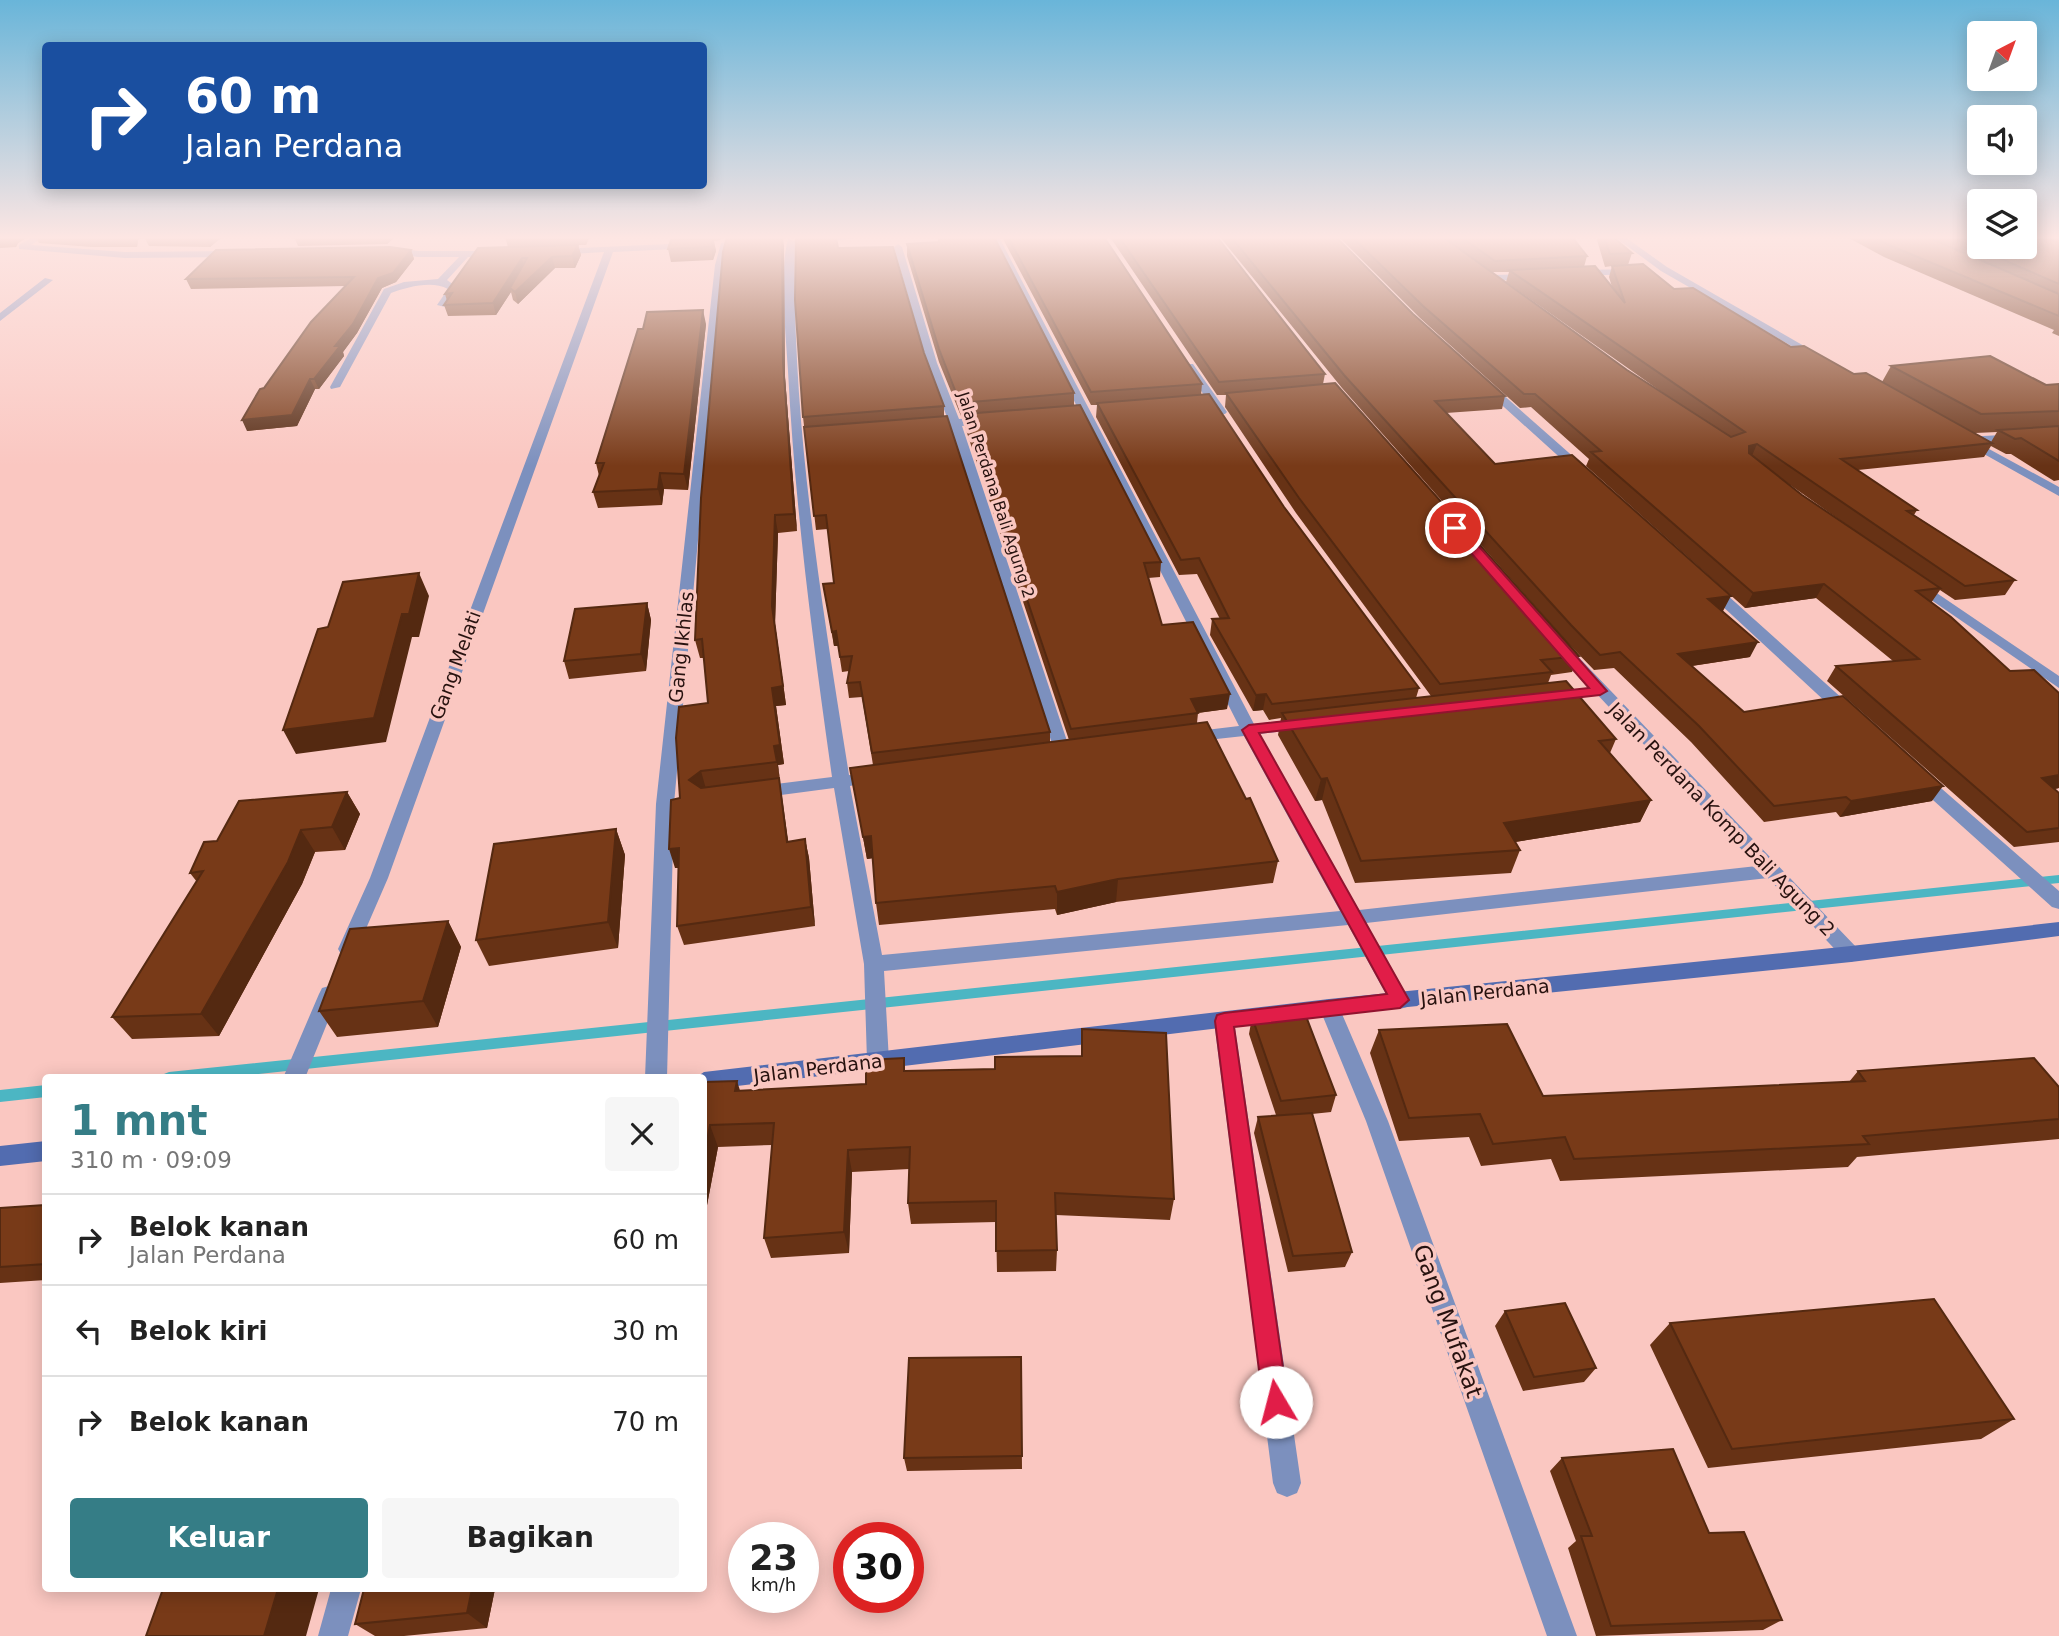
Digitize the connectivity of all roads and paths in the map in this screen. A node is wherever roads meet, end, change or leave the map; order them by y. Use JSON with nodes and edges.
{"nodes":[{"id":1,"x":375,"y":313,"type":"edge"},
{"id":2,"x":586,"y":313,"type":"edge"},
{"id":3,"x":713,"y":313,"type":"edge"},
{"id":4,"x":789,"y":313,"type":"edge"},
{"id":5,"x":917,"y":313,"type":"edge"},
{"id":6,"x":1034,"y":313,"type":"edge"},
{"id":7,"x":1742,"y":313,"type":"edge"},
{"id":8,"x":1182,"y":356,"type":"edge"},
{"id":9,"x":1832,"y":365,"type":"edge"},
{"id":10,"x":1475,"y":375,"type":"edge"},
{"id":11,"x":335,"y":387,"type":"dead end"},
{"id":12,"x":995,"y":420,"type":"edge"},
{"id":13,"x":955,"y":423,"type":"junction"},
{"id":14,"x":916,"y":426,"type":"edge"},
{"id":15,"x":1229,"y":426,"type":"edge"},
{"id":16,"x":1952,"y":433,"type":"edge"},
{"id":17,"x":2059,"y":435,"type":"edge"},
{"id":18,"x":1965,"y":440,"type":"junction"},
{"id":19,"x":1594,"y":482,"type":"edge"},
{"id":20,"x":2059,"y":492,"type":"edge"},
{"id":21,"x":1903,"y":574,"type":"edge"},
{"id":22,"x":1697,"y":576,"type":"edge"},
{"id":23,"x":1549,"y":635,"type":"edge"},
{"id":24,"x":2059,"y":683,"type":"edge"},
{"id":25,"x":1314,"y":723,"type":"edge"},
{"id":26,"x":1861,"y":725,"type":"edge"},
{"id":27,"x":1249,"y":730,"type":"junction"},
{"id":28,"x":1169,"y":740,"type":"edge"},
{"id":29,"x":1063,"y":754,"type":"edge"},
{"id":30,"x":1913,"y":772,"type":"edge"},
{"id":31,"x":866,"y":778,"type":"edge"},
{"id":32,"x":841,"y":781,"type":"junction"},
{"id":33,"x":746,"y":793,"type":"edge"},
{"id":34,"x":1778,"y":876,"type":"junction"},
{"id":35,"x":2059,"y":902,"type":"edge"},
{"id":36,"x":1359,"y":922,"type":"junction"},
{"id":37,"x":2059,"y":929,"type":"edge"},
{"id":38,"x":1851,"y":954,"type":"junction"},
{"id":39,"x":874,"y":969,"type":"junction"},
{"id":40,"x":1397,"y":995,"type":"junction"},
{"id":41,"x":1329,"y":1007,"type":"junction"},
{"id":42,"x":1224,"y":1021,"type":"junction"},
{"id":43,"x":878,"y":1061,"type":"junction"},
{"id":44,"x":296,"y":1074,"type":"edge"},
{"id":45,"x":656,"y":1074,"type":"edge"},
{"id":46,"x":707,"y":1081,"type":"edge"},
{"id":47,"x":42,"y":1151,"type":"edge"},
{"id":48,"x":0,"y":1156,"type":"edge"},
{"id":49,"x":1287,"y":1483,"type":"dead end"},
{"id":50,"x":345,"y":1592,"type":"edge"},
{"id":51,"x":333,"y":1636,"type":"edge"},
{"id":52,"x":1562,"y":1636,"type":"edge"}],
"edges":[{"from":1,"to":11,"type":"street"},
{"from":2,"to":44,"type":"street","name":"Gang Melati"},
{"from":3,"to":45,"type":"street","name":"Gang Ikhlas"},
{"from":4,"to":32,"type":"street"},
{"from":5,"to":13,"type":"street","name":"Jalan Perdana Bali Agung 2"},
{"from":6,"to":27,"type":"street"},
{"from":7,"to":9,"type":"street"},
{"from":8,"to":15,"type":"street"},
{"from":10,"to":19,"type":"street"},
{"from":12,"to":13,"type":"street"},
{"from":13,"to":14,"type":"street"},
{"from":13,"to":29,"type":"street","name":"Jalan Perdana Bali Agung 2"},
{"from":16,"to":18,"type":"street"},
{"from":17,"to":18,"type":"street"},
{"from":18,"to":20,"type":"street"},
{"from":21,"to":24,"type":"street"},
{"from":22,"to":26,"type":"street"},
{"from":23,"to":34,"type":"street","name":"Jalan Perdana Komp Bali Agung 2"},
{"from":25,"to":27,"type":"street"},
{"from":27,"to":28,"type":"street"},
{"from":27,"to":36,"type":"street"},
{"from":30,"to":35,"type":"street"},
{"from":31,"to":32,"type":"street"},
{"from":32,"to":33,"type":"street"},
{"from":32,"to":39,"type":"street"},
{"from":34,"to":36,"type":"street"},
{"from":34,"to":38,"type":"street","name":"Jalan Perdana Komp Bali Agung 2"},
{"from":36,"to":39,"type":"street"},
{"from":36,"to":40,"type":"street"},
{"from":37,"to":38,"type":"street","name":"Jalan Perdana"},
{"from":38,"to":40,"type":"street","name":"Jalan Perdana"},
{"from":39,"to":43,"type":"street"},
{"from":40,"to":41,"type":"street","name":"Jalan Perdana"},
{"from":41,"to":42,"type":"street","name":"Jalan Perdana"},
{"from":41,"to":52,"type":"street","name":"Gang Mufakat"},
{"from":42,"to":43,"type":"street","name":"Jalan Perdana"},
{"from":42,"to":49,"type":"street"},
{"from":43,"to":46,"type":"street","name":"Jalan Perdana"},
{"from":47,"to":48,"type":"street"},
{"from":50,"to":51,"type":"street"}]}
